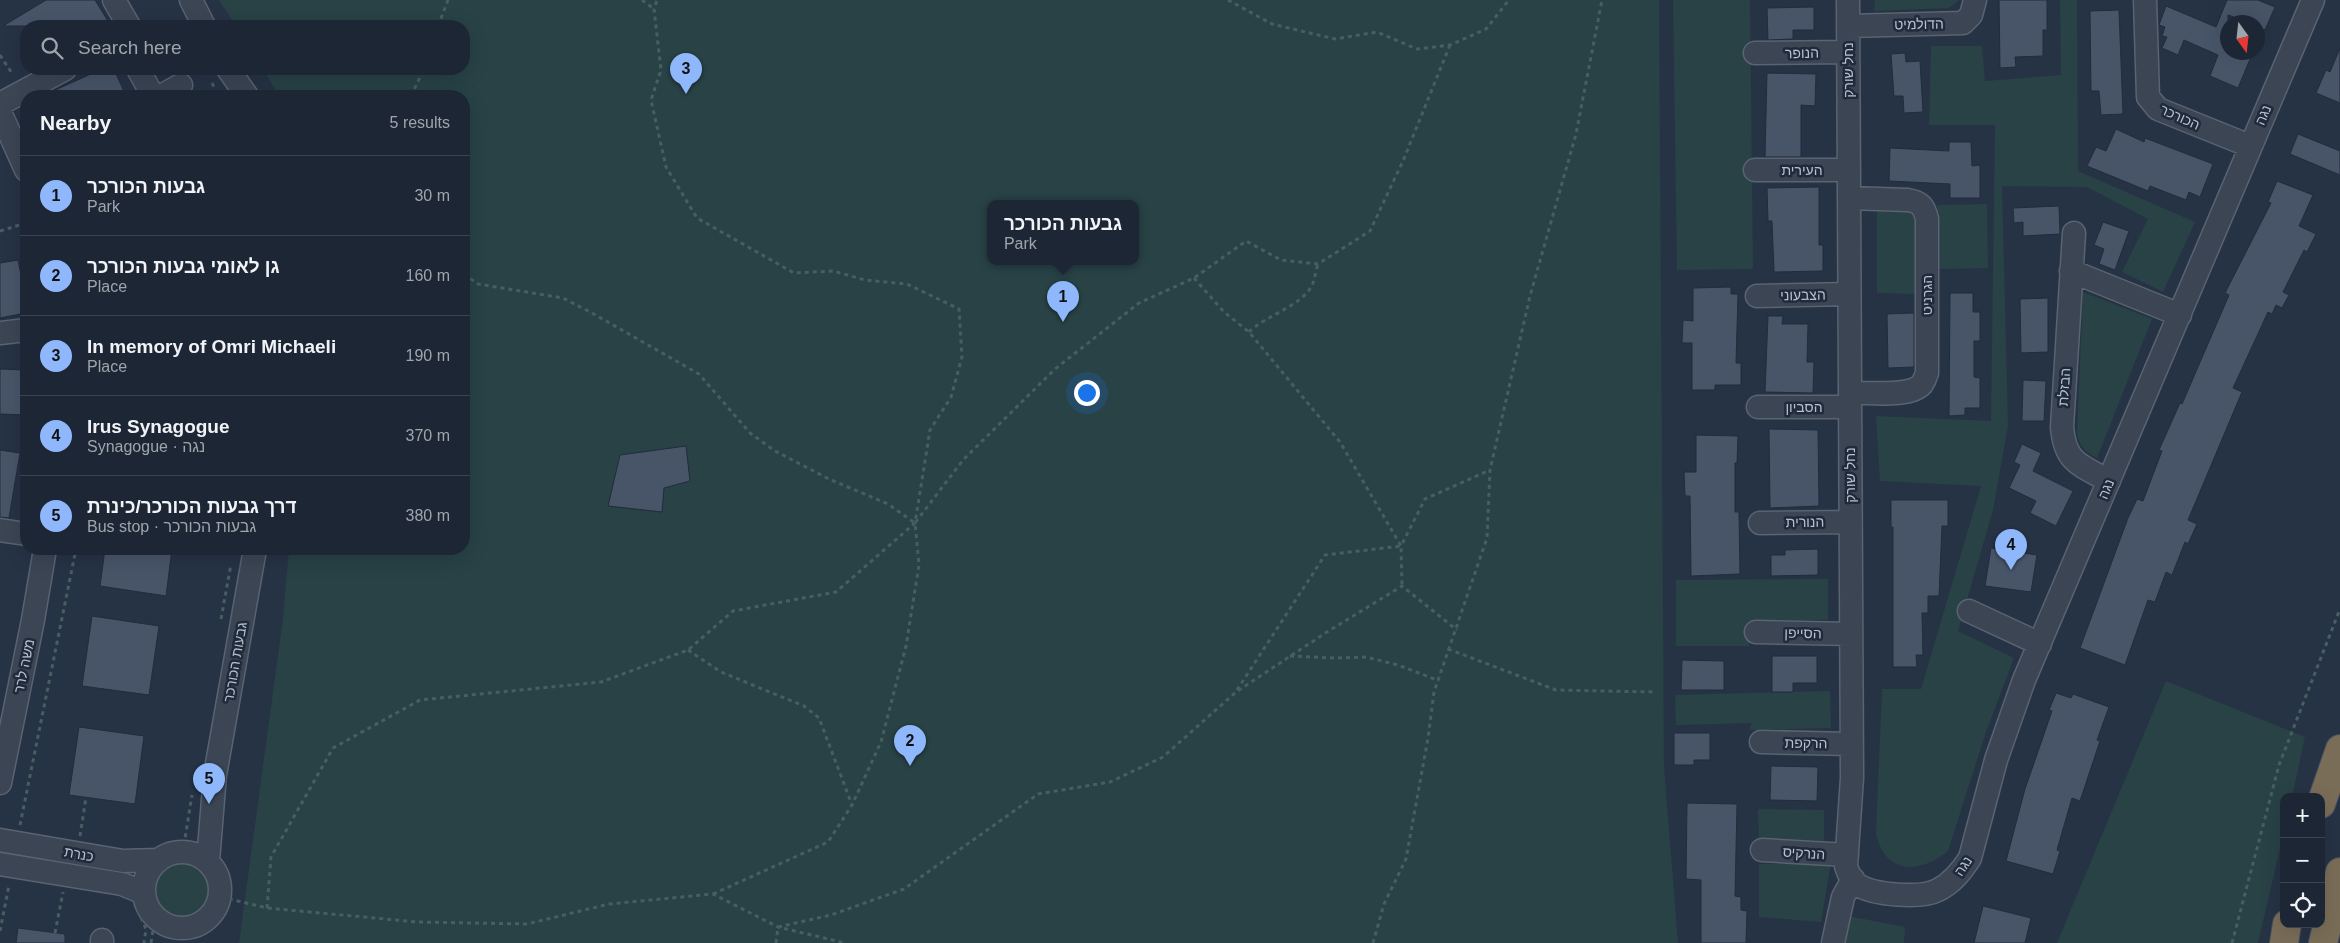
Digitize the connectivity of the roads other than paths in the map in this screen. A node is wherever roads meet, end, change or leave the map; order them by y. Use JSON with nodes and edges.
{"nodes":[{"id":1,"x":114,"y":0,"type":"edge"},
{"id":2,"x":191,"y":0,"type":"edge"},
{"id":3,"x":1848,"y":0,"type":"edge"},
{"id":4,"x":1975,"y":0,"type":"edge"},
{"id":5,"x":2145,"y":0,"type":"edge"},
{"id":6,"x":2313,"y":0,"type":"edge"},
{"id":7,"x":126,"y":20,"type":"edge"},
{"id":8,"x":201,"y":20,"type":"edge"},
{"id":9,"x":1848,"y":26,"type":"junction"},
{"id":10,"x":1848,"y":52,"type":"junction"},
{"id":11,"x":1756,"y":54,"type":"dead end"},
{"id":12,"x":54,"y":75,"type":"edge"},
{"id":13,"x":141,"y":75,"type":"edge"},
{"id":14,"x":221,"y":75,"type":"edge"},
{"id":15,"x":232,"y":75,"type":"edge"},
{"id":16,"x":181,"y":85,"type":"dead end"},
{"id":17,"x":26,"y":90,"type":"edge"},
{"id":18,"x":150,"y":90,"type":"edge"},
{"id":19,"x":172,"y":90,"type":"edge"},
{"id":20,"x":225,"y":90,"type":"edge"},
{"id":21,"x":243,"y":90,"type":"edge"},
{"id":22,"x":20,"y":93,"type":"edge"},
{"id":23,"x":0,"y":104,"type":"edge"},
{"id":24,"x":0,"y":112,"type":"edge"},
{"id":25,"x":2250,"y":146,"type":"junction"},
{"id":26,"x":20,"y":157,"type":"edge"},
{"id":27,"x":1755,"y":170,"type":"dead end"},
{"id":28,"x":1849,"y":170,"type":"junction"},
{"id":29,"x":1849,"y":198,"type":"junction"},
{"id":30,"x":2074,"y":233,"type":"dead end"},
{"id":31,"x":2071,"y":270,"type":"junction"},
{"id":32,"x":1849,"y":294,"type":"junction"},
{"id":33,"x":1757,"y":296,"type":"dead end"},
{"id":34,"x":2180,"y":315,"type":"junction"},
{"id":35,"x":20,"y":331,"type":"edge"},
{"id":36,"x":0,"y":333,"type":"edge"},
{"id":37,"x":1850,"y":400,"type":"junction"},
{"id":38,"x":1758,"y":407,"type":"dead end"},
{"id":39,"x":2109,"y":481,"type":"junction"},
{"id":40,"x":1850,"y":522,"type":"junction"},
{"id":41,"x":1760,"y":523,"type":"dead end"},
{"id":42,"x":0,"y":530,"type":"edge"},
{"id":43,"x":20,"y":533,"type":"edge"},
{"id":44,"x":44,"y":555,"type":"edge"},
{"id":45,"x":254,"y":555,"type":"edge"},
{"id":46,"x":1969,"y":611,"type":"dead end"},
{"id":47,"x":1756,"y":632,"type":"dead end"},
{"id":48,"x":1851,"y":634,"type":"junction"},
{"id":49,"x":2040,"y":644,"type":"junction"},
{"id":50,"x":1761,"y":742,"type":"dead end"},
{"id":51,"x":1852,"y":744,"type":"junction"},
{"id":52,"x":2340,"y":749,"type":"edge"},
{"id":53,"x":214,"y":775,"type":"junction"},
{"id":54,"x":0,"y":783,"type":"edge"},
{"id":55,"x":2325,"y":793,"type":"edge"},
{"id":56,"x":8,"y":842,"type":"edge"},
{"id":57,"x":1762,"y":850,"type":"dead end"},
{"id":58,"x":183,"y":851,"type":"junction"},
{"id":59,"x":1846,"y":855,"type":"junction"},
{"id":60,"x":158,"y":860,"type":"junction"},
{"id":61,"x":208,"y":861,"type":"junction"},
{"id":62,"x":6,"y":865,"type":"edge"},
{"id":63,"x":2340,"y":872,"type":"edge"},
{"id":64,"x":1853,"y":879,"type":"junction"},
{"id":65,"x":144,"y":893,"type":"junction"},
{"id":66,"x":162,"y":928,"type":"edge"},
{"id":67,"x":2286,"y":928,"type":"edge"},
{"id":68,"x":195,"y":934,"type":"edge"},
{"id":69,"x":1833,"y":943,"type":"edge"},
{"id":70,"x":2284,"y":943,"type":"edge"},
{"id":71,"x":2323,"y":943,"type":"edge"}],
"edges":[{"from":1,"to":7,"type":"street"},
{"from":2,"to":8,"type":"street"},
{"from":3,"to":9,"type":"street","name":"נחל שורק"},
{"from":4,"to":9,"type":"street","name":"הדולמיט"},
{"from":5,"to":25,"type":"street","name":"הכורכר"},
{"from":6,"to":25,"type":"street","name":"נגה"},
{"from":9,"to":10,"type":"street","name":"נחל שורק"},
{"from":10,"to":11,"type":"street","name":"הנופר"},
{"from":10,"to":28,"type":"street","name":"נחל שורק"},
{"from":12,"to":17,"type":"street"},
{"from":13,"to":18,"type":"street"},
{"from":14,"to":20,"type":"street"},
{"from":15,"to":21,"type":"street"},
{"from":16,"to":19,"type":"street"},
{"from":22,"to":23,"type":"street"},
{"from":24,"to":26,"type":"street"},
{"from":25,"to":34,"type":"street","name":"נגה"},
{"from":27,"to":28,"type":"street","name":"העירית"},
{"from":28,"to":29,"type":"street","name":"נחל שורק"},
{"from":29,"to":32,"type":"street","name":"נחל שורק"},
{"from":29,"to":37,"type":"street","name":"הגרניט"},
{"from":30,"to":31,"type":"street","name":"הבזלת"},
{"from":31,"to":34,"type":"street"},
{"from":31,"to":39,"type":"street","name":"הבזלת"},
{"from":32,"to":33,"type":"street","name":"הצבעוני"},
{"from":32,"to":37,"type":"street","name":"נחל שורק"},
{"from":34,"to":39,"type":"street","name":"נגה"},
{"from":35,"to":36,"type":"street"},
{"from":37,"to":38,"type":"street","name":"הסביון"},
{"from":37,"to":40,"type":"street","name":"נחל שורק"},
{"from":39,"to":49,"type":"street","name":"נגה"},
{"from":40,"to":41,"type":"street","name":"הנורית"},
{"from":40,"to":48,"type":"street","name":"נחל שורק"},
{"from":42,"to":43,"type":"street"},
{"from":44,"to":54,"type":"street","name":"משה לרר"},
{"from":45,"to":53,"type":"street","name":"גבעות הכורכר"},
{"from":46,"to":49,"type":"street"},
{"from":47,"to":48,"type":"street","name":"הסייפן"},
{"from":48,"to":51,"type":"street","name":"נחל שורק"},
{"from":49,"to":64,"type":"street","name":"נגה"},
{"from":50,"to":51,"type":"street","name":"הרקפת"},
{"from":51,"to":59,"type":"street","name":"נחל שורק"},
{"from":52,"to":55,"type":"highway"},
{"from":53,"to":58,"type":"street","name":"גבעות הכורכר"},
{"from":53,"to":61,"type":"street","name":"גבעות הכורכר"},
{"from":56,"to":60,"type":"street","name":"כנרת"},
{"from":57,"to":59,"type":"street","name":"הנרקיס"},
{"from":58,"to":60,"type":"street"},
{"from":58,"to":61,"type":"street"},
{"from":59,"to":64,"type":"street","name":"נחל שורק"},
{"from":60,"to":65,"type":"street"},
{"from":61,"to":68,"type":"street"},
{"from":62,"to":65,"type":"street","name":"כנרת"},
{"from":63,"to":71,"type":"highway"},
{"from":64,"to":69,"type":"street"},
{"from":65,"to":66,"type":"street"},
{"from":66,"to":68,"type":"street"},
{"from":67,"to":70,"type":"highway"}]}
